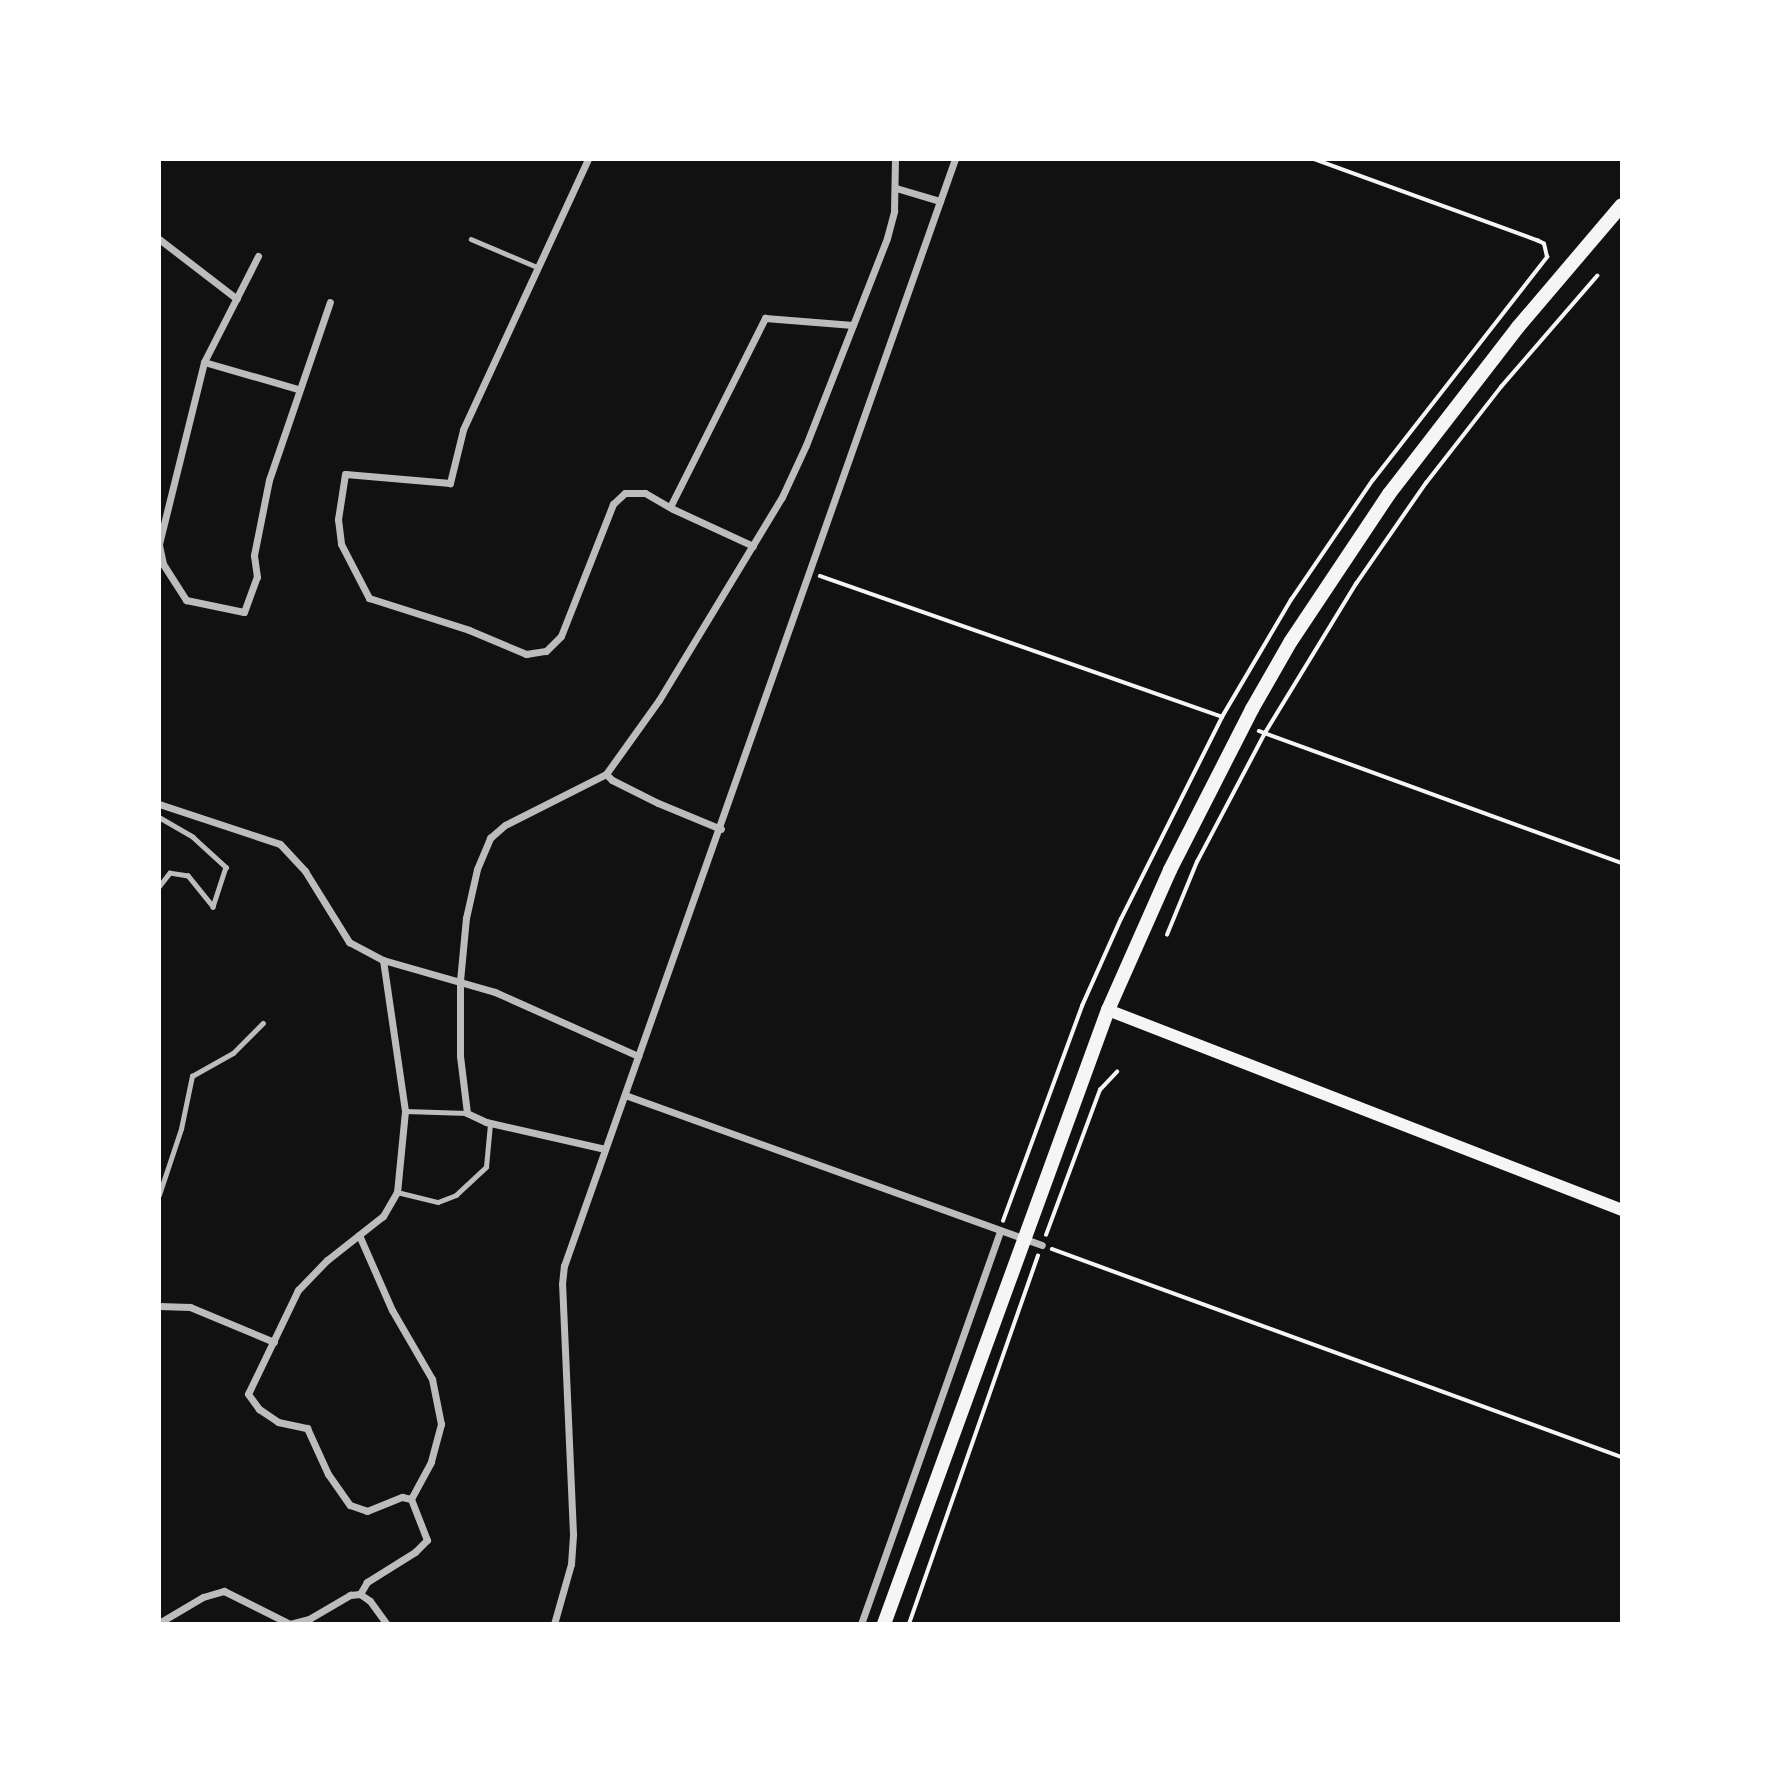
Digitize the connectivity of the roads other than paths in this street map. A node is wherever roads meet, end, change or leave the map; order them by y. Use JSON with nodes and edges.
{"nodes":[{"id":1,"x":588,"y":159,"type":"edge"},
{"id":2,"x":895,"y":159,"type":"edge"},
{"id":3,"x":955,"y":159,"type":"edge"},
{"id":4,"x":896,"y":188,"type":"junction"},
{"id":5,"x":940,"y":201,"type":"junction"},
{"id":6,"x":1622,"y":205,"type":"edge"},
{"id":7,"x":159,"y":239,"type":"edge"},
{"id":8,"x":471,"y":239,"type":"dead end"},
{"id":9,"x":258,"y":256,"type":"dead end"},
{"id":10,"x":537,"y":267,"type":"junction"},
{"id":11,"x":237,"y":299,"type":"junction"},
{"id":12,"x":330,"y":302,"type":"dead end"},
{"id":13,"x":853,"y":325,"type":"junction"},
{"id":14,"x":204,"y":362,"type":"junction"},
{"id":15,"x":298,"y":389,"type":"junction"},
{"id":16,"x":670,"y":507,"type":"junction"},
{"id":17,"x":159,"y":544,"type":"edge"},
{"id":18,"x":753,"y":545,"type":"junction"},
{"id":19,"x":606,"y":774,"type":"junction"},
{"id":20,"x":159,"y":804,"type":"edge"},
{"id":21,"x":159,"y":817,"type":"edge"},
{"id":22,"x":720,"y":829,"type":"junction"},
{"id":23,"x":159,"y":887,"type":"edge"},
{"id":24,"x":383,"y":960,"type":"junction"},
{"id":25,"x":460,"y":981,"type":"junction"},
{"id":26,"x":1108,"y":1010,"type":"junction"},
{"id":27,"x":263,"y":1023,"type":"dead end"},
{"id":28,"x":639,"y":1056,"type":"junction"},
{"id":29,"x":625,"y":1095,"type":"junction"},
{"id":30,"x":405,"y":1111,"type":"junction"},
{"id":31,"x":467,"y":1113,"type":"junction"},
{"id":32,"x":490,"y":1123,"type":"junction"},
{"id":33,"x":605,"y":1149,"type":"junction"},
{"id":34,"x":397,"y":1192,"type":"junction"},
{"id":35,"x":159,"y":1195,"type":"edge"},
{"id":36,"x":1622,"y":1210,"type":"edge"},
{"id":37,"x":1000,"y":1231,"type":"junction"},
{"id":38,"x":359,"y":1235,"type":"junction"},
{"id":39,"x":1022,"y":1240,"type":"junction"},
{"id":40,"x":1042,"y":1245,"type":"road end"},
{"id":41,"x":159,"y":1306,"type":"edge"},
{"id":42,"x":274,"y":1342,"type":"junction"},
{"id":43,"x":411,"y":1499,"type":"junction"},
{"id":44,"x":360,"y":1594,"type":"junction"},
{"id":45,"x":159,"y":1623,"type":"edge"},
{"id":46,"x":387,"y":1624,"type":"edge"},
{"id":47,"x":554,"y":1624,"type":"edge"},
{"id":48,"x":861,"y":1624,"type":"edge"},
{"id":49,"x":884,"y":1624,"type":"edge"}],
"edges":[{"from":1,"to":10,"type":"street"},
{"from":2,"to":4,"type":"street"},
{"from":3,"to":5,"type":"street"},
{"from":4,"to":5,"type":"street"},
{"from":4,"to":13,"type":"street"},
{"from":5,"to":22,"type":"street"},
{"from":6,"to":26,"type":"highway"},
{"from":7,"to":11,"type":"street"},
{"from":8,"to":10,"type":"lane"},
{"from":9,"to":11,"type":"street"},
{"from":10,"to":16,"type":"street"},
{"from":11,"to":14,"type":"street"},
{"from":12,"to":15,"type":"street"},
{"from":13,"to":16,"type":"street"},
{"from":13,"to":18,"type":"street"},
{"from":14,"to":15,"type":"street"},
{"from":14,"to":17,"type":"street"},
{"from":15,"to":17,"type":"street"},
{"from":16,"to":18,"type":"street"},
{"from":18,"to":19,"type":"street"},
{"from":19,"to":22,"type":"street"},
{"from":19,"to":25,"type":"street"},
{"from":20,"to":24,"type":"street"},
{"from":21,"to":23,"type":"lane"},
{"from":22,"to":28,"type":"street"},
{"from":24,"to":25,"type":"street"},
{"from":24,"to":30,"type":"street"},
{"from":25,"to":28,"type":"street"},
{"from":25,"to":31,"type":"street"},
{"from":26,"to":36,"type":"main road"},
{"from":26,"to":39,"type":"highway"},
{"from":27,"to":35,"type":"lane"},
{"from":28,"to":29,"type":"street"},
{"from":29,"to":33,"type":"street"},
{"from":29,"to":37,"type":"street"},
{"from":30,"to":31,"type":"lane"},
{"from":30,"to":34,"type":"street"},
{"from":31,"to":32,"type":"street"},
{"from":32,"to":33,"type":"street"},
{"from":32,"to":34,"type":"lane"},
{"from":33,"to":47,"type":"street"},
{"from":34,"to":38,"type":"street"},
{"from":37,"to":39,"type":"street"},
{"from":37,"to":48,"type":"street"},
{"from":38,"to":42,"type":"street"},
{"from":38,"to":43,"type":"street"},
{"from":39,"to":40,"type":"street"},
{"from":39,"to":49,"type":"highway"},
{"from":41,"to":42,"type":"street"},
{"from":42,"to":43,"type":"street"},
{"from":43,"to":44,"type":"street"},
{"from":44,"to":45,"type":"street"},
{"from":44,"to":46,"type":"street"}]}
